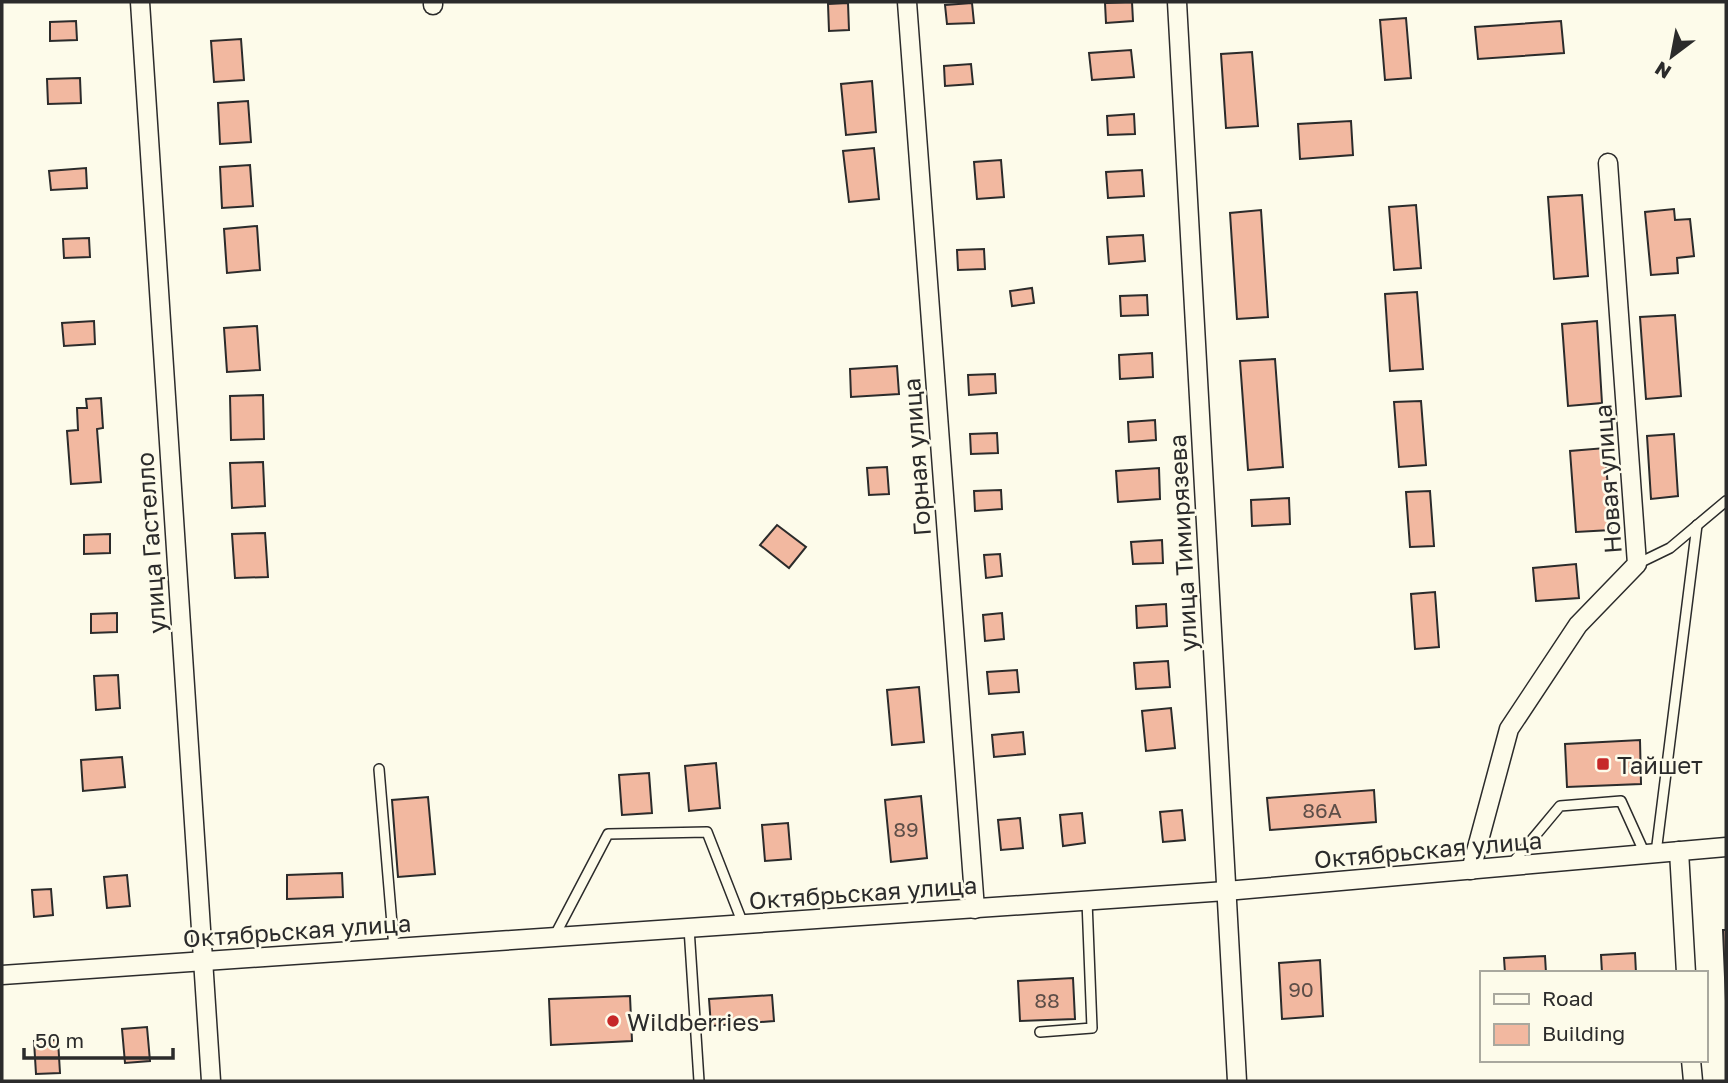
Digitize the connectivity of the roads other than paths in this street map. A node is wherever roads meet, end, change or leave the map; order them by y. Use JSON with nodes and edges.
{"nodes":[{"id":1,"x":140,"y":2,"type":"edge"},
{"id":2,"x":907,"y":2,"type":"edge"},
{"id":3,"x":1177,"y":2,"type":"edge"},
{"id":4,"x":1608,"y":163,"type":"dead end"},
{"id":5,"x":1726,"y":500,"type":"edge"},
{"id":6,"x":1697,"y":525,"type":"junction"},
{"id":7,"x":1637,"y":564,"type":"junction"},
{"id":8,"x":379,"y":769,"type":"dead end"},
{"id":9,"x":1726,"y":846,"type":"edge"},
{"id":10,"x":1679,"y":851,"type":"junction"},
{"id":11,"x":1651,"y":853,"type":"junction"},
{"id":12,"x":1510,"y":866,"type":"junction"},
{"id":13,"x":1471,"y":870,"type":"junction"},
{"id":14,"x":1226,"y":891,"type":"junction"},
{"id":15,"x":1087,"y":901,"type":"junction"},
{"id":16,"x":975,"y":909,"type":"junction"},
{"id":17,"x":743,"y":924,"type":"junction"},
{"id":18,"x":689,"y":928,"type":"junction"},
{"id":19,"x":554,"y":937,"type":"junction"},
{"id":20,"x":394,"y":948,"type":"junction"},
{"id":21,"x":201,"y":961,"type":"junction"},
{"id":22,"x":1686,"y":971,"type":"edge"},
{"id":23,"x":2,"y":975,"type":"edge"},
{"id":24,"x":1040,"y":1032,"type":"dead end"},
{"id":25,"x":1691,"y":1062,"type":"edge"},
{"id":26,"x":212,"y":1081,"type":"edge"},
{"id":27,"x":699,"y":1081,"type":"edge"},
{"id":28,"x":1237,"y":1081,"type":"edge"},
{"id":29,"x":1693,"y":1081,"type":"edge"}],
"edges":[{"from":1,"to":21,"type":"street","name":"улица Гастелло"},
{"from":2,"to":16,"type":"street","name":"Горная улица"},
{"from":3,"to":14,"type":"street","name":"улица Тимирязева"},
{"from":4,"to":7,"type":"street","name":"Новая улица"},
{"from":5,"to":6,"type":"lane"},
{"from":6,"to":7,"type":"lane"},
{"from":6,"to":11,"type":"lane"},
{"from":7,"to":13,"type":"street","name":"Новая улица"},
{"from":8,"to":20,"type":"lane"},
{"from":9,"to":10,"type":"street","name":"Октябрьская улица"},
{"from":10,"to":11,"type":"street","name":"Октябрьская улица"},
{"from":10,"to":22,"type":"street"},
{"from":11,"to":12,"type":"street","name":"Октябрьская улица"},
{"from":11,"to":12,"type":"lane"},
{"from":12,"to":13,"type":"street","name":"Октябрьская улица"},
{"from":13,"to":14,"type":"street","name":"Октябрьская улица"},
{"from":14,"to":15,"type":"street","name":"Октябрьская улица"},
{"from":14,"to":28,"type":"street","name":"улица Тимирязева"},
{"from":15,"to":16,"type":"street","name":"Октябрьская улица"},
{"from":15,"to":24,"type":"lane"},
{"from":16,"to":17,"type":"street","name":"Октябрьская улица"},
{"from":17,"to":18,"type":"street","name":"Октябрьская улица"},
{"from":17,"to":19,"type":"lane"},
{"from":18,"to":19,"type":"street","name":"Октябрьская улица"},
{"from":18,"to":27,"type":"lane"},
{"from":19,"to":20,"type":"street","name":"Октябрьская улица"},
{"from":20,"to":21,"type":"street","name":"Октябрьская улица"},
{"from":21,"to":23,"type":"street","name":"Октябрьская улица"},
{"from":21,"to":26,"type":"street","name":"улица Гастелло"},
{"from":25,"to":29,"type":"street"}]}
